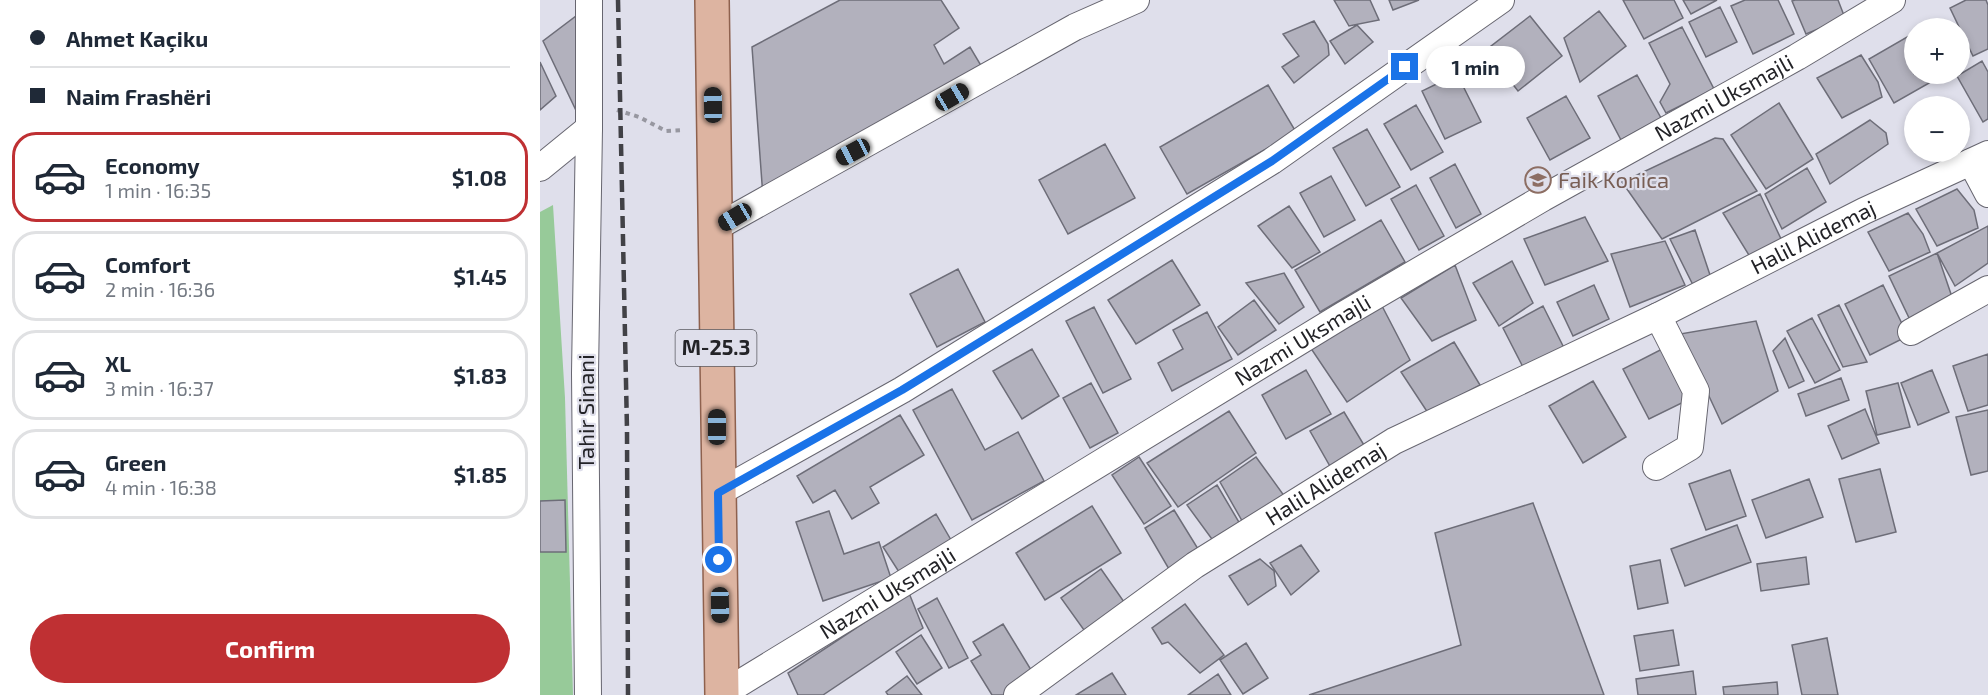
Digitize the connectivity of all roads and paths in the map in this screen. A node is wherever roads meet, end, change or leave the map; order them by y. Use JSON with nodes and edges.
{"nodes":[{"id":1,"x":589,"y":0,"type":"edge"},
{"id":2,"x":1136,"y":0,"type":"edge"},
{"id":3,"x":1501,"y":0,"type":"edge"},
{"id":4,"x":1892,"y":0,"type":"edge"},
{"id":5,"x":717,"y":3,"type":"edge"},
{"id":6,"x":589,"y":119,"type":"junction"},
{"id":7,"x":713,"y":128,"type":"junction"},
{"id":8,"x":1979,"y":158,"type":"edge"},
{"id":9,"x":540,"y":168,"type":"edge"},
{"id":10,"x":1988,"y":194,"type":"edge"},
{"id":11,"x":715,"y":228,"type":"junction"},
{"id":12,"x":1988,"y":289,"type":"edge"},
{"id":13,"x":1658,"y":316,"type":"junction"},
{"id":14,"x":1911,"y":332,"type":"dead end"},
{"id":15,"x":1656,"y":467,"type":"dead end"},
{"id":16,"x":718,"y":493,"type":"junction"},
{"id":17,"x":722,"y":694,"type":"edge"},
{"id":18,"x":588,"y":695,"type":"edge"},
{"id":19,"x":1017,"y":695,"type":"edge"}],
"edges":[{"from":1,"to":6,"type":"street","name":"Tahir Sinani"},
{"from":2,"to":11,"type":"street"},
{"from":3,"to":16,"type":"street"},
{"from":4,"to":17,"type":"street","name":"Nazmi Uksmajli"},
{"from":5,"to":7,"type":"main road","number":"M-25.3"},
{"from":6,"to":7,"type":"path"},
{"from":6,"to":9,"type":"street"},
{"from":6,"to":18,"type":"street","name":"Tahir Sinani"},
{"from":7,"to":11,"type":"main road","number":"M-25.3"},
{"from":8,"to":10,"type":"street","name":"Halil Alidemaj"},
{"from":8,"to":13,"type":"street","name":"Halil Alidemaj"},
{"from":11,"to":16,"type":"main road","number":"M-25.3"},
{"from":12,"to":14,"type":"street"},
{"from":13,"to":15,"type":"street"},
{"from":13,"to":19,"type":"street","name":"Halil Alidemaj"},
{"from":16,"to":17,"type":"main road","number":"M-25.3"}]}
